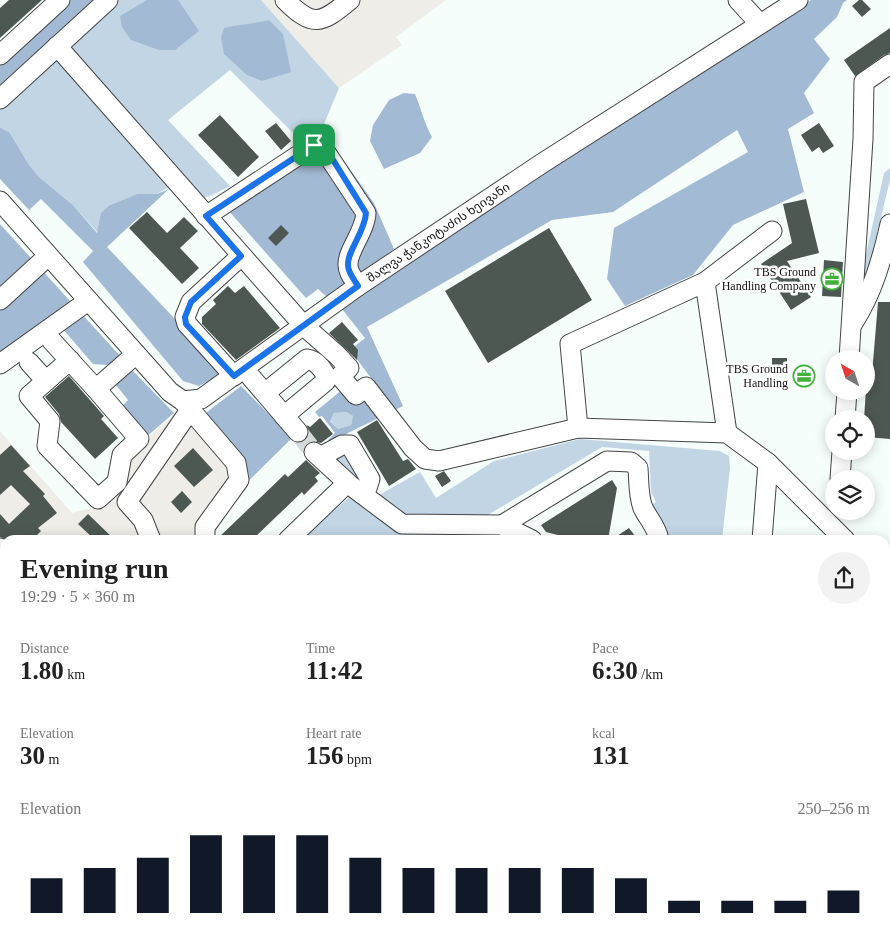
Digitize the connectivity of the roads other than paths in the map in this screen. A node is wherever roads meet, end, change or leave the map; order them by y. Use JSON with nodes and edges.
{"nodes":[{"id":1,"x":60,"y":0,"type":"edge"},
{"id":2,"x":108,"y":0,"type":"edge"},
{"id":3,"x":286,"y":0,"type":"edge"},
{"id":4,"x":350,"y":0,"type":"edge"},
{"id":5,"x":738,"y":0,"type":"edge"},
{"id":6,"x":798,"y":0,"type":"edge"},
{"id":7,"x":760,"y":24,"type":"junction"},
{"id":8,"x":57,"y":46,"type":"junction"},
{"id":9,"x":0,"y":55,"type":"edge"},
{"id":10,"x":890,"y":64,"type":"edge"},
{"id":11,"x":0,"y":99,"type":"edge"},
{"id":12,"x":0,"y":201,"type":"edge"},
{"id":13,"x":206,"y":216,"type":"junction"},
{"id":14,"x":890,"y":224,"type":"edge"},
{"id":15,"x":772,"y":231,"type":"dead end"},
{"id":16,"x":887,"y":251,"type":"edge"},
{"id":17,"x":48,"y":256,"type":"junction"},
{"id":18,"x":241,"y":256,"type":"junction"},
{"id":19,"x":705,"y":282,"type":"junction"},
{"id":20,"x":358,"y":286,"type":"junction"},
{"id":21,"x":0,"y":300,"type":"edge"},
{"id":22,"x":88,"y":301,"type":"junction"},
{"id":23,"x":852,"y":325,"type":"junction"},
{"id":24,"x":304,"y":326,"type":"junction"},
{"id":25,"x":51,"y":340,"type":"dead end"},
{"id":26,"x":850,"y":350,"type":"edge"},
{"id":27,"x":136,"y":354,"type":"junction"},
{"id":28,"x":70,"y":360,"type":"junction"},
{"id":29,"x":28,"y":362,"type":"dead end"},
{"id":30,"x":0,"y":364,"type":"edge"},
{"id":31,"x":239,"y":372,"type":"junction"},
{"id":32,"x":46,"y":381,"type":"junction"},
{"id":33,"x":96,"y":388,"type":"junction"},
{"id":34,"x":265,"y":393,"type":"junction"},
{"id":35,"x":186,"y":406,"type":"junction"},
{"id":36,"x":284,"y":416,"type":"junction"},
{"id":37,"x":578,"y":428,"type":"junction"},
{"id":38,"x":298,"y":432,"type":"tunnel mouth"},
{"id":39,"x":727,"y":433,"type":"junction"},
{"id":40,"x":768,"y":463,"type":"junction"},
{"id":41,"x":342,"y":490,"type":"dead end"},
{"id":42,"x":362,"y":494,"type":"junction"},
{"id":43,"x":838,"y":520,"type":"edge"},
{"id":44,"x":496,"y":530,"type":"edge"},
{"id":45,"x":149,"y":535,"type":"edge"},
{"id":46,"x":205,"y":535,"type":"edge"},
{"id":47,"x":293,"y":535,"type":"edge"},
{"id":48,"x":514,"y":535,"type":"edge"},
{"id":49,"x":659,"y":535,"type":"edge"},
{"id":50,"x":762,"y":535,"type":"edge"},
{"id":51,"x":837,"y":535,"type":"edge"},
{"id":52,"x":839,"y":535,"type":"edge"}],
"edges":[{"from":1,"to":9,"type":"street"},
{"from":2,"to":8,"type":"street"},
{"from":3,"to":4,"type":"street"},
{"from":5,"to":7,"type":"street"},
{"from":6,"to":7,"type":"street","name":"შალვა ჭანკოტაძის ხეივანი"},
{"from":7,"to":20,"type":"street","name":"შალვა ჭანკოტაძის ხეივანი"},
{"from":8,"to":11,"type":"street"},
{"from":8,"to":13,"type":"street"},
{"from":10,"to":23,"type":"street"},
{"from":12,"to":17,"type":"street"},
{"from":13,"to":18,"type":"street"},
{"from":13,"to":20,"type":"street"},
{"from":14,"to":16,"type":"street"},
{"from":15,"to":19,"type":"street"},
{"from":16,"to":23,"type":"street"},
{"from":17,"to":21,"type":"street"},
{"from":17,"to":22,"type":"street"},
{"from":18,"to":24,"type":"street"},
{"from":18,"to":31,"type":"street"},
{"from":19,"to":37,"type":"street"},
{"from":19,"to":39,"type":"street"},
{"from":20,"to":24,"type":"street","name":"შალვა ჭანკოტაძის ხეივანი"},
{"from":22,"to":27,"type":"street"},
{"from":22,"to":30,"type":"street"},
{"from":23,"to":26,"type":"street"},
{"from":24,"to":31,"type":"street","name":"შალვა ჭანკოტაძის ხეივანი"},
{"from":24,"to":37,"type":"street"},
{"from":25,"to":28,"type":"street"},
{"from":27,"to":33,"type":"street"},
{"from":27,"to":35,"type":"street"},
{"from":28,"to":32,"type":"street"},
{"from":28,"to":33,"type":"street"},
{"from":29,"to":32,"type":"street"},
{"from":31,"to":34,"type":"street"},
{"from":31,"to":35,"type":"street","name":"შალვა ჭანკოტაძის ხეივანი"},
{"from":32,"to":33,"type":"street"},
{"from":34,"to":36,"type":"street"},
{"from":34,"to":36,"type":"street"},
{"from":35,"to":45,"type":"street"},
{"from":35,"to":46,"type":"street"},
{"from":36,"to":38,"type":"street"},
{"from":37,"to":39,"type":"street"},
{"from":39,"to":40,"type":"street"},
{"from":40,"to":50,"type":"street"},
{"from":40,"to":51,"type":"street"},
{"from":41,"to":47,"type":"street"},
{"from":42,"to":42,"type":"street"},
{"from":42,"to":44,"type":"street"},
{"from":43,"to":52,"type":"street"},
{"from":44,"to":48,"type":"street"},
{"from":44,"to":49,"type":"street"}]}
